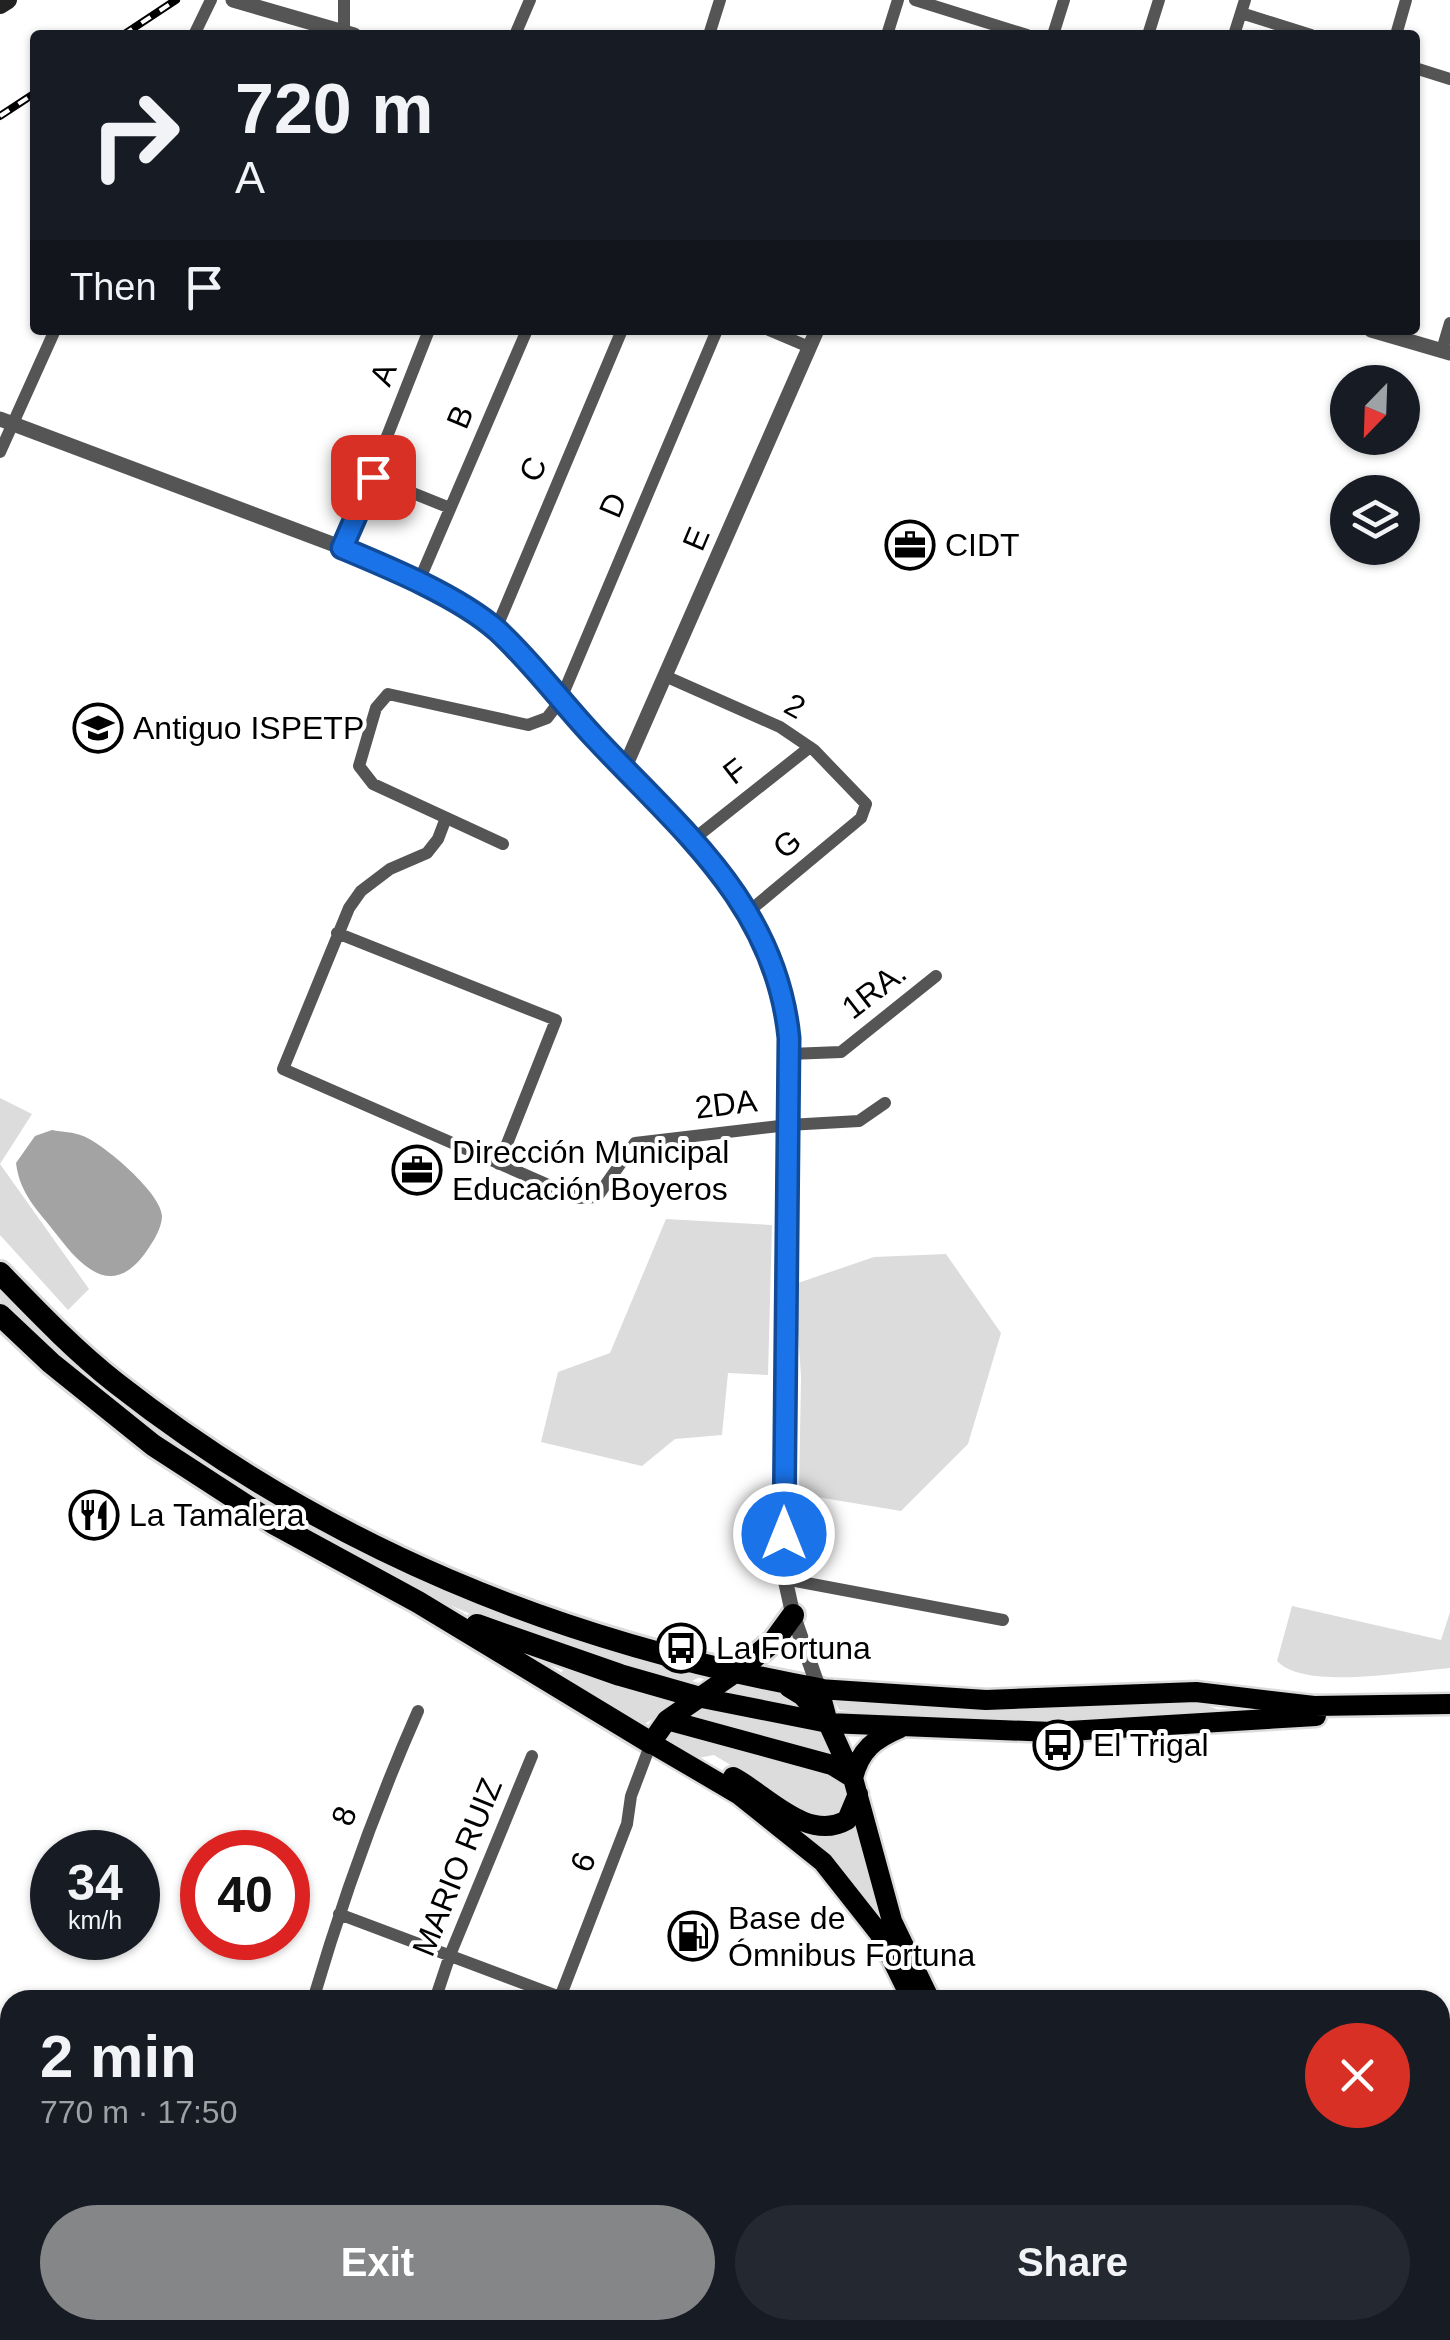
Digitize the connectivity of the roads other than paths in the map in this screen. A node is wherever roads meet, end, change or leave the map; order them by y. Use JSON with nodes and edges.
{"nodes":[{"id":1,"x":8,"y":0,"type":"edge"},
{"id":2,"x":210,"y":0,"type":"edge"},
{"id":3,"x":233,"y":0,"type":"edge"},
{"id":4,"x":344,"y":0,"type":"edge"},
{"id":5,"x":530,"y":0,"type":"edge"},
{"id":6,"x":720,"y":0,"type":"edge"},
{"id":7,"x":898,"y":0,"type":"edge"},
{"id":8,"x":915,"y":0,"type":"edge"},
{"id":9,"x":1064,"y":0,"type":"edge"},
{"id":10,"x":1160,"y":0,"type":"edge"},
{"id":11,"x":1406,"y":0,"type":"edge"},
{"id":12,"x":0,"y":6,"type":"edge"},
{"id":13,"x":1243,"y":6,"type":"edge"},
{"id":14,"x":306,"y":28,"type":"edge"},
{"id":15,"x":196,"y":30,"type":"edge"},
{"id":16,"x":348,"y":30,"type":"edge"},
{"id":17,"x":517,"y":30,"type":"edge"},
{"id":18,"x":711,"y":30,"type":"edge"},
{"id":19,"x":889,"y":30,"type":"edge"},
{"id":20,"x":1011,"y":30,"type":"edge"},
{"id":21,"x":1055,"y":30,"type":"edge"},
{"id":22,"x":1150,"y":30,"type":"edge"},
{"id":23,"x":1236,"y":30,"type":"edge"},
{"id":24,"x":1299,"y":30,"type":"edge"},
{"id":25,"x":1397,"y":30,"type":"edge"},
{"id":26,"x":1420,"y":70,"type":"edge"},
{"id":27,"x":1450,"y":79,"type":"edge"},
{"id":28,"x":1450,"y":323,"type":"edge"},
{"id":29,"x":52,"y":335,"type":"edge"},
{"id":30,"x":427,"y":335,"type":"edge"},
{"id":31,"x":525,"y":335,"type":"edge"},
{"id":32,"x":620,"y":335,"type":"edge"},
{"id":33,"x":715,"y":335,"type":"edge"},
{"id":34,"x":781,"y":335,"type":"edge"},
{"id":35,"x":815,"y":335,"type":"edge"},
{"id":36,"x":1388,"y":335,"type":"edge"},
{"id":37,"x":809,"y":347,"type":"junction"},
{"id":38,"x":1446,"y":352,"type":"edge"},
{"id":39,"x":5,"y":421,"type":"edge"},
{"id":40,"x":0,"y":452,"type":"edge"},
{"id":41,"x":373,"y":477,"type":"junction"},
{"id":42,"x":450,"y":508,"type":"junction"},
{"id":43,"x":342,"y":548,"type":"junction"},
{"id":44,"x":419,"y":581,"type":"junction"},
{"id":45,"x":496,"y":629,"type":"junction"},
{"id":46,"x":666,"y":676,"type":"junction"},
{"id":47,"x":560,"y":702,"type":"junction"},
{"id":48,"x":810,"y":748,"type":"junction"},
{"id":49,"x":624,"y":769,"type":"junction"},
{"id":50,"x":446,"y":818,"type":"junction"},
{"id":51,"x":861,"y":818,"type":"joint"},
{"id":52,"x":694,"y":838,"type":"junction"},
{"id":53,"x":504,"y":844,"type":"dead end"},
{"id":54,"x":748,"y":912,"type":"junction"},
{"id":55,"x":337,"y":933,"type":"junction"},
{"id":56,"x":936,"y":976,"type":"dead end"},
{"id":57,"x":789,"y":1054,"type":"junction"},
{"id":58,"x":885,"y":1103,"type":"dead end"},
{"id":59,"x":788,"y":1124,"type":"junction"},
{"id":60,"x":499,"y":1164,"type":"junction"},
{"id":61,"x":0,"y":1274,"type":"edge"},
{"id":62,"x":0,"y":1316,"type":"edge"},
{"id":63,"x":786,"y":1579,"type":"junction"},
{"id":64,"x":418,"y":1602,"type":"junction"},
{"id":65,"x":794,"y":1615,"type":"junction"},
{"id":66,"x":1003,"y":1620,"type":"dead end"},
{"id":67,"x":735,"y":1673,"type":"junction"},
{"id":68,"x":772,"y":1680,"type":"junction"},
{"id":69,"x":818,"y":1688,"type":"junction"},
{"id":70,"x":698,"y":1697,"type":"junction"},
{"id":71,"x":1257,"y":1698,"type":"junction"},
{"id":72,"x":1450,"y":1704,"type":"edge"},
{"id":73,"x":1407,"y":1706,"type":"junction"},
{"id":74,"x":418,"y":1711,"type":"dead end"},
{"id":75,"x":668,"y":1720,"type":"junction"},
{"id":76,"x":1246,"y":1722,"type":"junction"},
{"id":77,"x":828,"y":1723,"type":"junction"},
{"id":78,"x":904,"y":1726,"type":"junction"},
{"id":79,"x":652,"y":1743,"type":"junction"},
{"id":80,"x":532,"y":1756,"type":"dead end"},
{"id":81,"x":692,"y":1767,"type":"junction"},
{"id":82,"x":856,"y":1786,"type":"junction"},
{"id":83,"x":339,"y":1914,"type":"junction"},
{"id":84,"x":450,"y":1955,"type":"junction"},
{"id":85,"x":316,"y":1990,"type":"edge"},
{"id":86,"x":438,"y":1990,"type":"edge"},
{"id":87,"x":540,"y":1990,"type":"edge"},
{"id":88,"x":563,"y":1990,"type":"edge"},
{"id":89,"x":907,"y":1990,"type":"edge"},
{"id":90,"x":925,"y":1990,"type":"edge"}],
"edges":[{"from":1,"to":12,"type":"main road"},
{"from":2,"to":15,"type":"street"},
{"from":3,"to":14,"type":"street"},
{"from":4,"to":16,"type":"street"},
{"from":5,"to":17,"type":"street"},
{"from":6,"to":18,"type":"street"},
{"from":7,"to":19,"type":"street"},
{"from":8,"to":20,"type":"street"},
{"from":9,"to":21,"type":"street"},
{"from":10,"to":22,"type":"street"},
{"from":11,"to":25,"type":"street"},
{"from":13,"to":23,"type":"street"},
{"from":13,"to":24,"type":"street"},
{"from":26,"to":27,"type":"street"},
{"from":28,"to":38,"type":"street"},
{"from":29,"to":39,"type":"street"},
{"from":30,"to":41,"type":"street","name":"A"},
{"from":31,"to":42,"type":"street","name":"B"},
{"from":32,"to":45,"type":"street","name":"C"},
{"from":33,"to":47,"type":"street","name":"D"},
{"from":34,"to":37,"type":"street"},
{"from":35,"to":37,"type":"street","name":"E"},
{"from":36,"to":38,"type":"street"},
{"from":37,"to":46,"type":"street","name":"E"},
{"from":39,"to":40,"type":"street"},
{"from":39,"to":43,"type":"street"},
{"from":41,"to":42,"type":"street"},
{"from":41,"to":43,"type":"street","name":"A"},
{"from":42,"to":44,"type":"street","name":"B"},
{"from":43,"to":44,"type":"street"},
{"from":44,"to":45,"type":"street"},
{"from":45,"to":47,"type":"street"},
{"from":46,"to":48,"type":"street","name":"2"},
{"from":46,"to":49,"type":"street","name":"E"},
{"from":47,"to":49,"type":"street"},
{"from":47,"to":50,"type":"street"},
{"from":48,"to":51,"type":"street","name":"2"},
{"from":48,"to":52,"type":"street","name":"F"},
{"from":49,"to":52,"type":"street"},
{"from":50,"to":53,"type":"street"},
{"from":50,"to":55,"type":"street"},
{"from":51,"to":54,"type":"street","name":"G"},
{"from":52,"to":54,"type":"street"},
{"from":54,"to":57,"type":"street"},
{"from":55,"to":60,"type":"street"},
{"from":55,"to":60,"type":"street"},
{"from":56,"to":57,"type":"street","name":"1RA."},
{"from":57,"to":59,"type":"street"},
{"from":58,"to":59,"type":"street","name":"2DA"},
{"from":59,"to":60,"type":"street","name":"2DA"},
{"from":59,"to":63,"type":"street"},
{"from":61,"to":67,"type":"highway"},
{"from":62,"to":64,"type":"highway"},
{"from":63,"to":65,"type":"street"},
{"from":63,"to":66,"type":"street"},
{"from":64,"to":70,"type":"highway"},
{"from":64,"to":79,"type":"highway"},
{"from":65,"to":67,"type":"highway"},
{"from":65,"to":69,"type":"street"},
{"from":67,"to":68,"type":"highway"},
{"from":67,"to":70,"type":"highway"},
{"from":68,"to":69,"type":"highway"},
{"from":68,"to":77,"type":"highway"},
{"from":69,"to":71,"type":"highway"},
{"from":69,"to":77,"type":"highway"},
{"from":70,"to":75,"type":"highway"},
{"from":70,"to":77,"type":"highway"},
{"from":71,"to":73,"type":"highway"},
{"from":71,"to":76,"type":"highway"},
{"from":72,"to":73,"type":"highway"},
{"from":73,"to":76,"type":"highway"},
{"from":74,"to":83,"type":"street","name":"8"},
{"from":75,"to":79,"type":"highway"},
{"from":75,"to":82,"type":"highway"},
{"from":76,"to":78,"type":"highway"},
{"from":77,"to":78,"type":"highway"},
{"from":77,"to":82,"type":"highway"},
{"from":78,"to":82,"type":"highway"},
{"from":79,"to":81,"type":"highway"},
{"from":79,"to":88,"type":"street","name":"6"},
{"from":80,"to":84,"type":"street","name":"MARIO RUIZ"},
{"from":81,"to":82,"type":"highway"},
{"from":81,"to":89,"type":"highway"},
{"from":82,"to":90,"type":"highway"},
{"from":83,"to":84,"type":"street"},
{"from":83,"to":85,"type":"street","name":"8"},
{"from":84,"to":86,"type":"street","name":"MARIO RUIZ"},
{"from":84,"to":87,"type":"street"}]}
